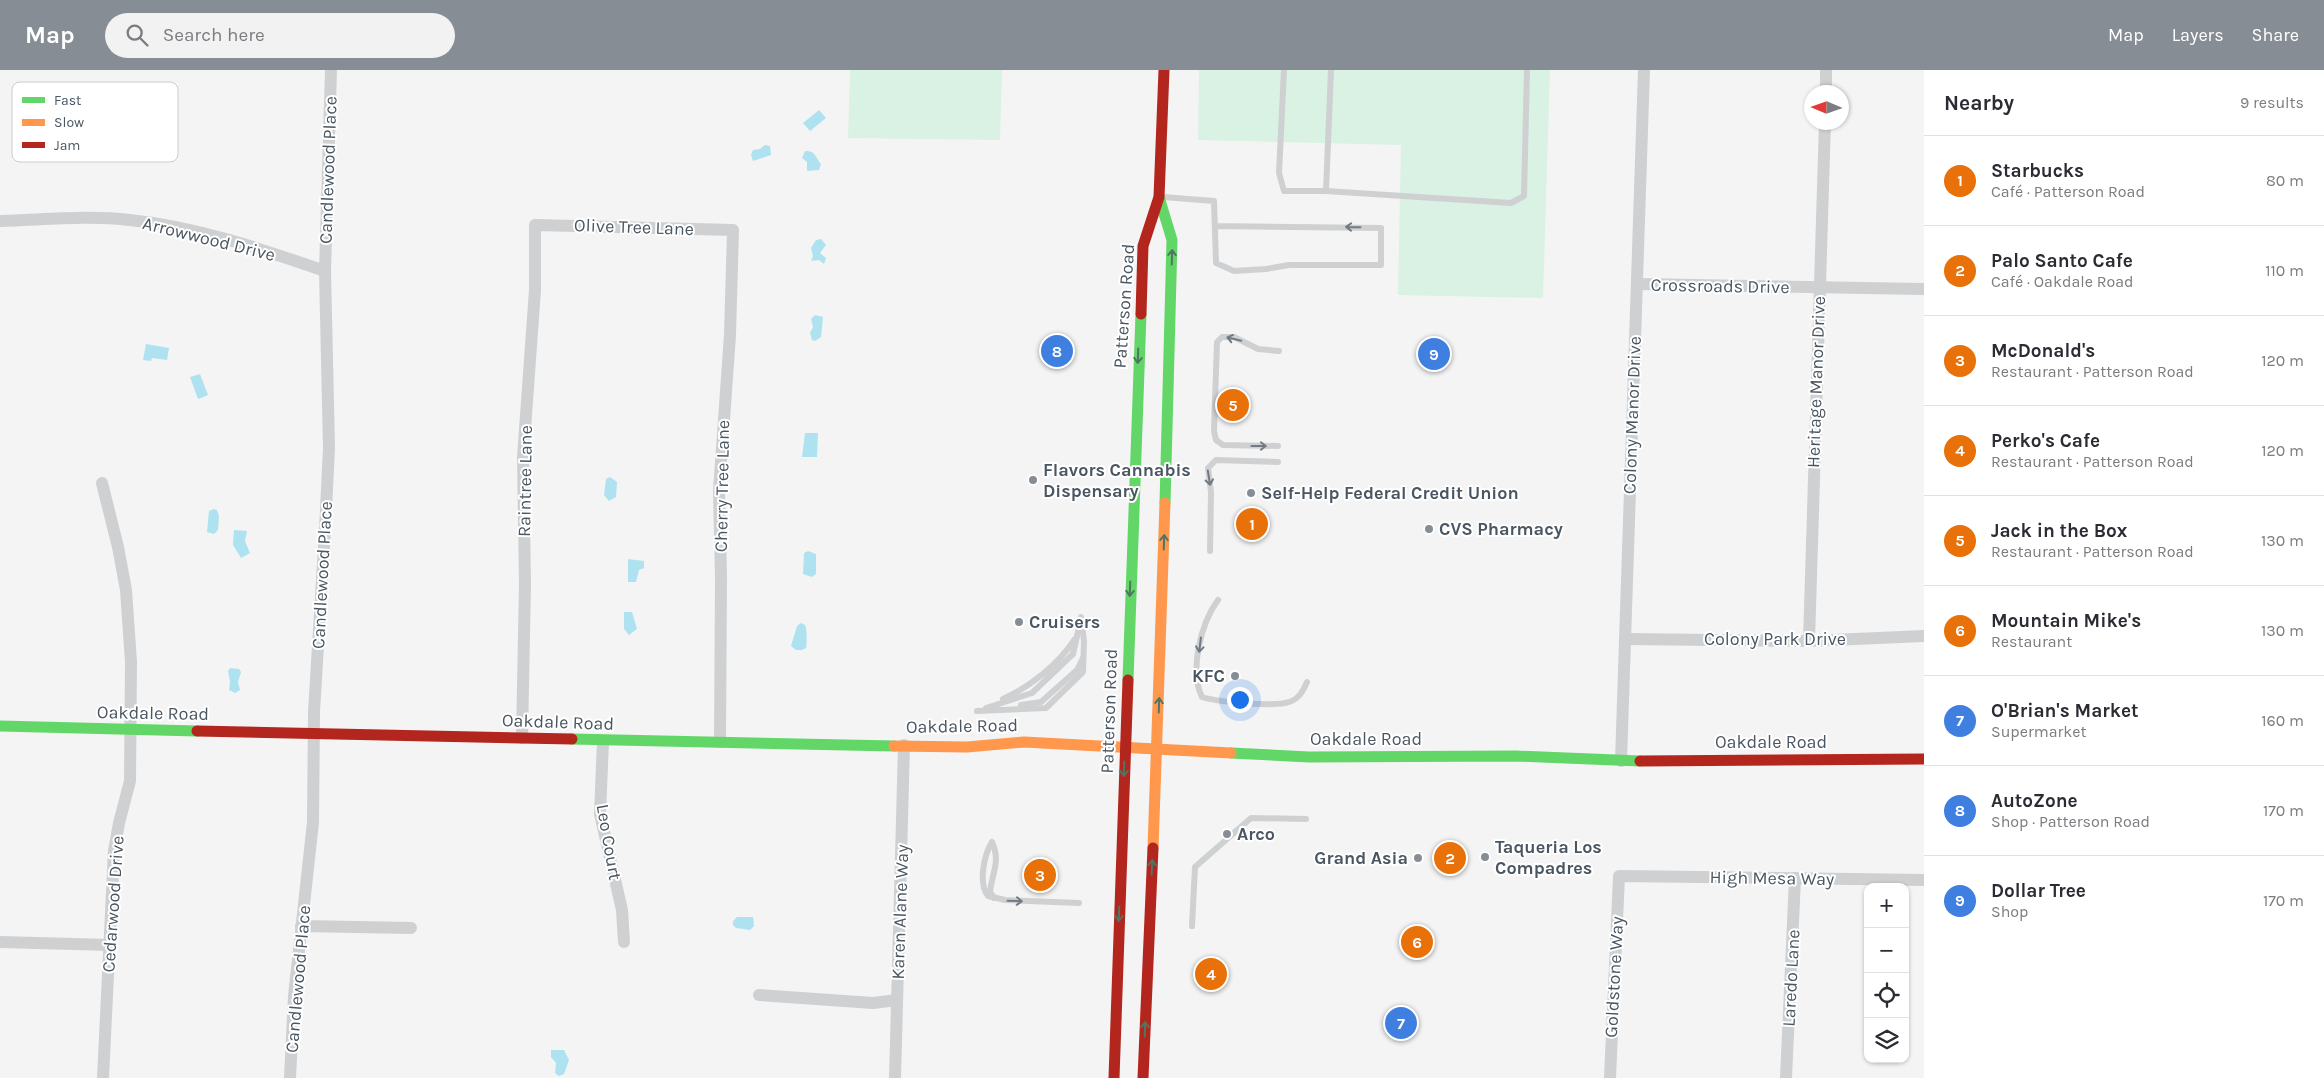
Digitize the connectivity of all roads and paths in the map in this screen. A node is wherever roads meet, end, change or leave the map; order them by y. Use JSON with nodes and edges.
{"nodes":[{"id":1,"x":331,"y":70,"type":"edge"},
{"id":2,"x":1164,"y":70,"type":"edge"},
{"id":3,"x":1284,"y":70,"type":"edge"},
{"id":4,"x":1332,"y":70,"type":"edge"},
{"id":5,"x":1527,"y":70,"type":"edge"},
{"id":6,"x":1644,"y":70,"type":"edge"},
{"id":7,"x":1826,"y":70,"type":"edge"},
{"id":8,"x":1826,"y":85,"type":"edge"},
{"id":9,"x":1825,"y":130,"type":"edge"},
{"id":10,"x":1326,"y":191,"type":"junction"},
{"id":11,"x":1159,"y":197,"type":"junction"},
{"id":12,"x":0,"y":222,"type":"edge"},
{"id":13,"x":535,"y":225,"type":"joint"},
{"id":14,"x":1215,"y":226,"type":"junction"},
{"id":15,"x":733,"y":230,"type":"joint"},
{"id":16,"x":325,"y":271,"type":"junction"},
{"id":17,"x":1637,"y":284,"type":"junction"},
{"id":18,"x":1819,"y":287,"type":"junction"},
{"id":19,"x":1924,"y":290,"type":"edge"},
{"id":20,"x":1279,"y":351,"type":"dead end"},
{"id":21,"x":1278,"y":446,"type":"dead end"},
{"id":22,"x":1278,"y":462,"type":"dead end"},
{"id":23,"x":102,"y":482,"type":"dead end"},
{"id":24,"x":1210,"y":551,"type":"dead end"},
{"id":25,"x":1218,"y":600,"type":"dead end"},
{"id":26,"x":1924,"y":636,"type":"edge"},
{"id":27,"x":1625,"y":638,"type":"junction"},
{"id":28,"x":1808,"y":641,"type":"junction"},
{"id":29,"x":1307,"y":682,"type":"dead end"},
{"id":30,"x":977,"y":711,"type":"joint"},
{"id":31,"x":0,"y":726,"type":"edge"},
{"id":32,"x":131,"y":730,"type":"junction"},
{"id":33,"x":315,"y":734,"type":"junction"},
{"id":34,"x":522,"y":738,"type":"junction"},
{"id":35,"x":603,"y":741,"type":"junction"},
{"id":36,"x":720,"y":742,"type":"junction"},
{"id":37,"x":904,"y":745,"type":"junction"},
{"id":38,"x":1125,"y":747,"type":"junction"},
{"id":39,"x":1158,"y":749,"type":"junction"},
{"id":40,"x":1924,"y":759,"type":"edge"},
{"id":41,"x":1621,"y":761,"type":"junction"},
{"id":42,"x":1306,"y":819,"type":"dead end"},
{"id":43,"x":1619,"y":876,"type":"joint"},
{"id":44,"x":1795,"y":878,"type":"junction"},
{"id":45,"x":1924,"y":880,"type":"edge"},
{"id":46,"x":994,"y":899,"type":"junction"},
{"id":47,"x":1079,"y":903,"type":"dead end"},
{"id":48,"x":301,"y":926,"type":"junction"},
{"id":49,"x":1192,"y":926,"type":"dead end"},
{"id":50,"x":411,"y":928,"type":"dead end"},
{"id":51,"x":0,"y":942,"type":"edge"},
{"id":52,"x":624,"y":942,"type":"dead end"},
{"id":53,"x":110,"y":945,"type":"junction"},
{"id":54,"x":759,"y":995,"type":"dead end"},
{"id":55,"x":897,"y":1000,"type":"junction"},
{"id":56,"x":103,"y":1078,"type":"edge"},
{"id":57,"x":290,"y":1078,"type":"edge"},
{"id":58,"x":895,"y":1078,"type":"edge"},
{"id":59,"x":1114,"y":1078,"type":"edge"},
{"id":60,"x":1143,"y":1078,"type":"edge"},
{"id":61,"x":1610,"y":1078,"type":"edge"},
{"id":62,"x":1786,"y":1078,"type":"edge"}],
"edges":[{"from":1,"to":16,"type":"street","name":"Candlewood Place"},
{"from":2,"to":11,"type":"main road","name":"Patterson Road"},
{"from":3,"to":10,"type":"lane"},
{"from":4,"to":10,"type":"lane"},
{"from":5,"to":10,"type":"lane"},
{"from":6,"to":17,"type":"street","name":"Colony Manor Drive"},
{"from":7,"to":8,"type":"street"},
{"from":9,"to":18,"type":"street","name":"Heritage Manor Drive"},
{"from":11,"to":14,"type":"lane"},
{"from":11,"to":38,"type":"main road","name":"Patterson Road","one_way":true},
{"from":39,"to":11,"type":"main road","name":"Patterson Road","one_way":true},
{"from":12,"to":16,"type":"street","name":"Arrowwood Drive"},
{"from":13,"to":15,"type":"street","name":"Olive Tree Lane"},
{"from":13,"to":34,"type":"street","name":"Raintree Lane"},
{"from":14,"to":14,"type":"lane","one_way":true},
{"from":15,"to":36,"type":"street","name":"Cherry Tree Lane"},
{"from":16,"to":33,"type":"street","name":"Candlewood Place"},
{"from":17,"to":18,"type":"street","name":"Crossroads Drive"},
{"from":17,"to":27,"type":"street","name":"Colony Manor Drive"},
{"from":18,"to":19,"type":"street","name":"Crossroads Drive"},
{"from":18,"to":28,"type":"street","name":"Heritage Manor Drive"},
{"from":20,"to":21,"type":"lane","one_way":true},
{"from":22,"to":24,"type":"lane","one_way":true},
{"from":23,"to":32,"type":"street","name":"Cedarwood Drive"},
{"from":25,"to":29,"type":"lane","one_way":true},
{"from":26,"to":28,"type":"street","name":"Colony Park Drive"},
{"from":27,"to":28,"type":"street","name":"Colony Park Drive"},
{"from":27,"to":41,"type":"street","name":"Colony Manor Drive"},
{"from":30,"to":30,"type":"lane"},
{"from":31,"to":32,"type":"main road","name":"Oakdale Road"},
{"from":32,"to":33,"type":"main road","name":"Oakdale Road"},
{"from":32,"to":53,"type":"street","name":"Cedarwood Drive"},
{"from":33,"to":34,"type":"main road","name":"Oakdale Road"},
{"from":33,"to":48,"type":"street","name":"Candlewood Place"},
{"from":34,"to":35,"type":"main road","name":"Oakdale Road"},
{"from":35,"to":36,"type":"main road","name":"Oakdale Road"},
{"from":35,"to":52,"type":"street","name":"Leo Court"},
{"from":36,"to":37,"type":"main road","name":"Oakdale Road"},
{"from":37,"to":38,"type":"main road","name":"Oakdale Road"},
{"from":37,"to":55,"type":"street","name":"Karen Alane Way"},
{"from":38,"to":39,"type":"main road","name":"Oakdale Road"},
{"from":38,"to":59,"type":"main road","name":"Patterson Road","one_way":true},
{"from":39,"to":41,"type":"main road","name":"Oakdale Road"},
{"from":60,"to":39,"type":"main road","name":"Patterson Road","one_way":true},
{"from":40,"to":41,"type":"main road","name":"Oakdale Road"},
{"from":42,"to":49,"type":"lane"},
{"from":43,"to":44,"type":"street","name":"High Mesa Way"},
{"from":43,"to":61,"type":"street","name":"Goldstone Way"},
{"from":44,"to":45,"type":"street","name":"High Mesa Way"},
{"from":44,"to":62,"type":"street","name":"Laredo Lane"},
{"from":46,"to":46,"type":"lane"},
{"from":46,"to":47,"type":"lane","one_way":true},
{"from":48,"to":50,"type":"street"},
{"from":48,"to":57,"type":"street","name":"Candlewood Place"},
{"from":51,"to":53,"type":"street"},
{"from":53,"to":56,"type":"street","name":"Cedarwood Drive"},
{"from":54,"to":55,"type":"street"},
{"from":55,"to":58,"type":"street","name":"Karen Alane Way"}]}
